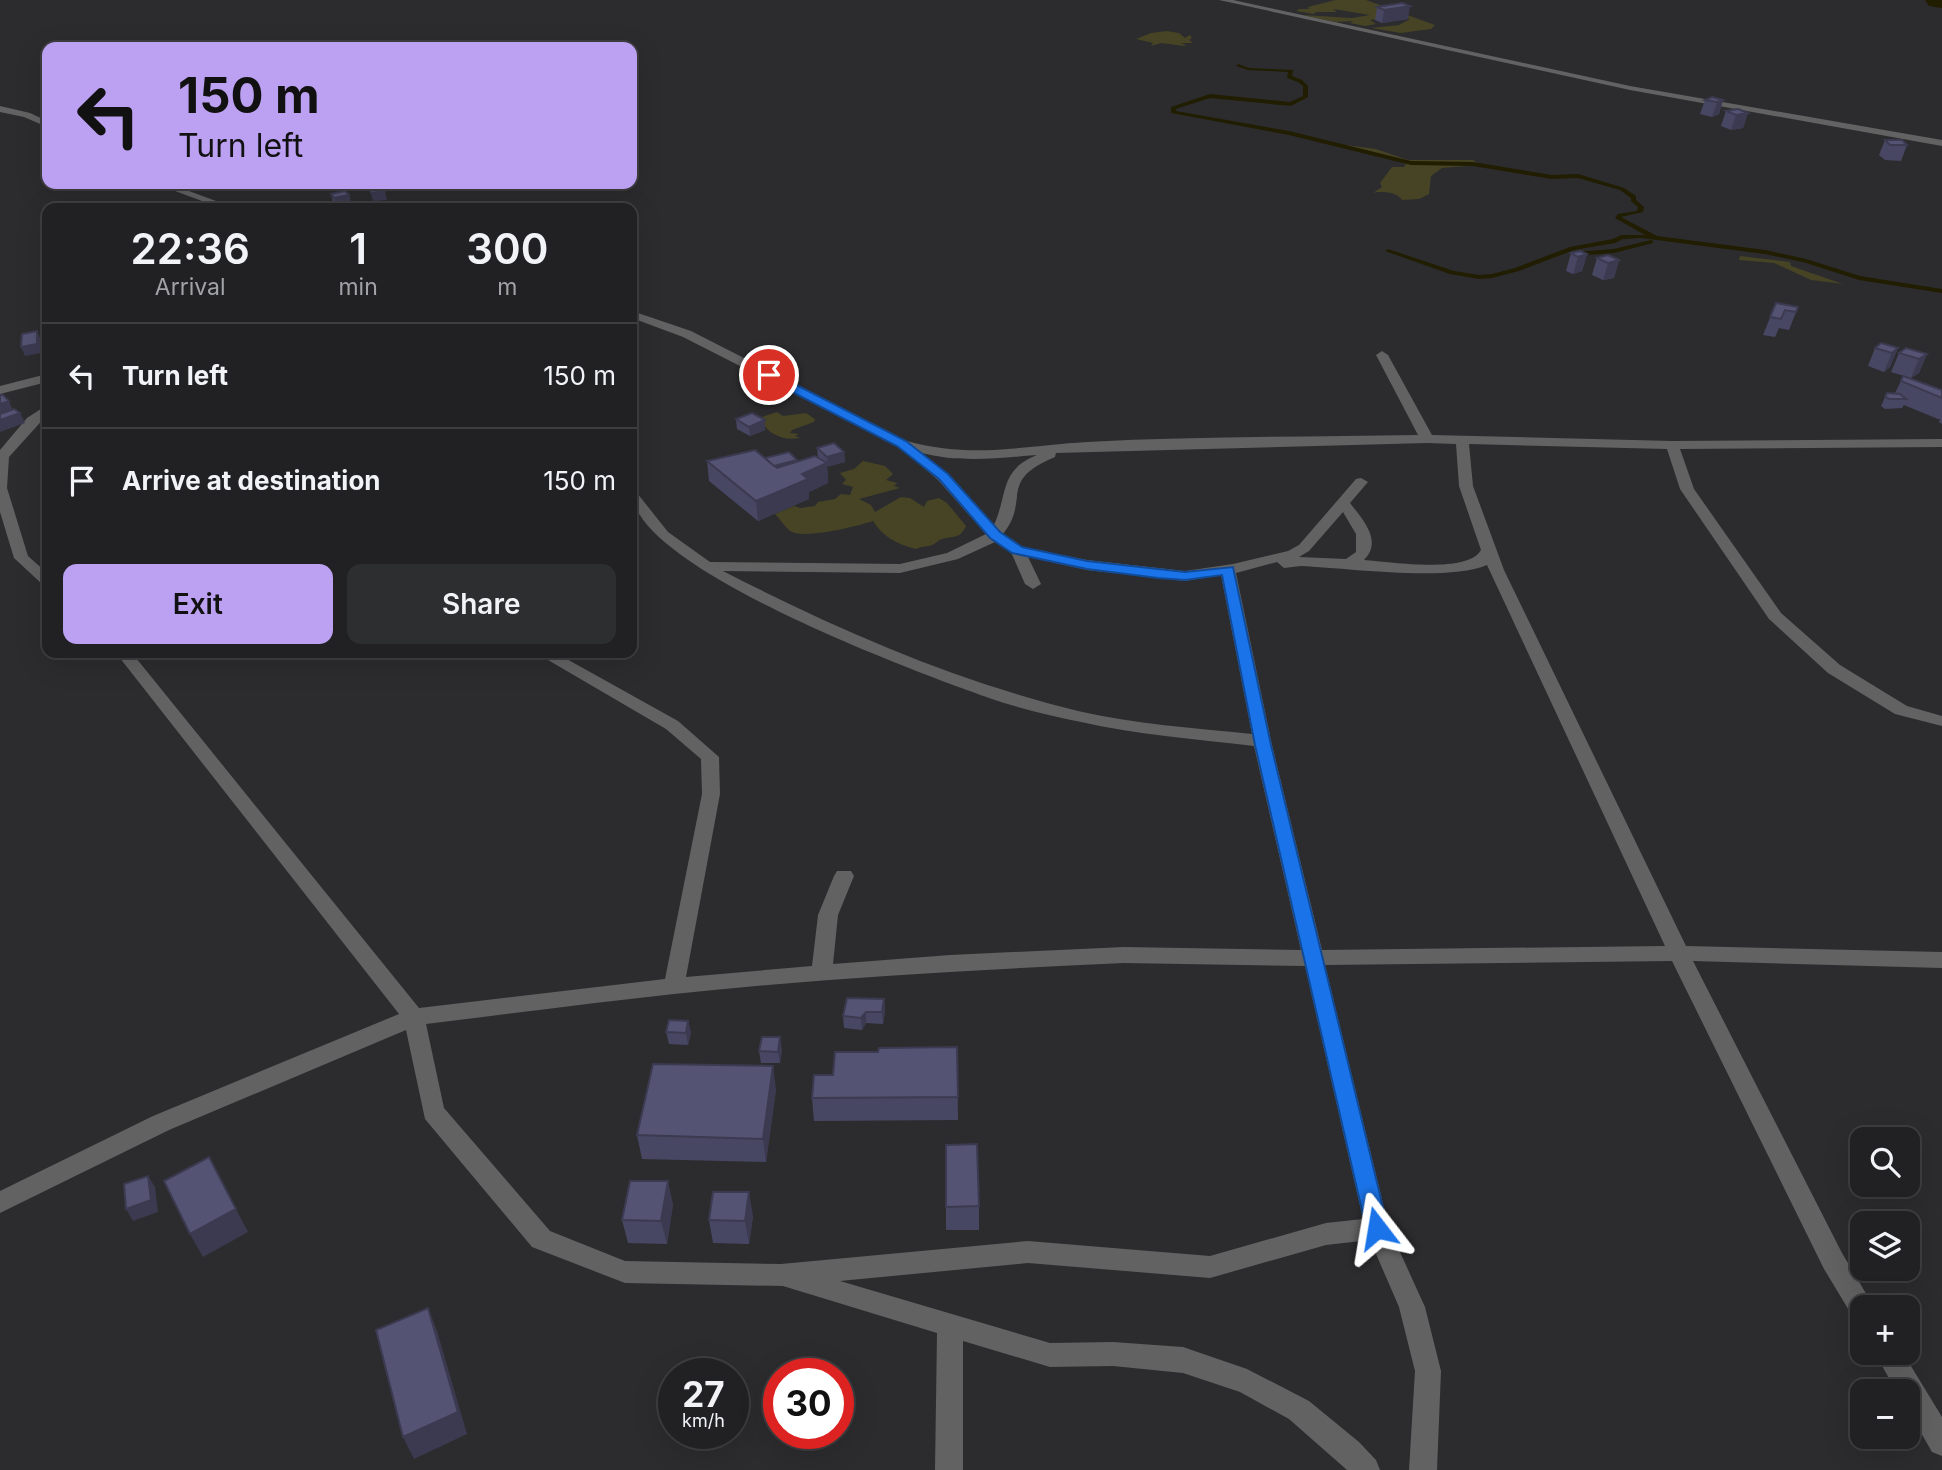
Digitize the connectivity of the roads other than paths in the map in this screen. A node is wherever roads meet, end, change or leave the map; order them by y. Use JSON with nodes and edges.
{"nodes":[{"id":1,"x":1223,"y":0,"type":"edge"},
{"id":2,"x":0,"y":109,"type":"edge"},
{"id":3,"x":42,"y":122,"type":"edge"},
{"id":4,"x":1942,"y":143,"type":"edge"},
{"id":5,"x":173,"y":189,"type":"edge"},
{"id":6,"x":194,"y":198,"type":"junction"},
{"id":7,"x":204,"y":203,"type":"edge"},
{"id":8,"x":212,"y":203,"type":"edge"},
{"id":9,"x":637,"y":316,"type":"edge"},
{"id":10,"x":1382,"y":355,"type":"dead end"},
{"id":11,"x":42,"y":378,"type":"edge"},
{"id":12,"x":0,"y":390,"type":"edge"},
{"id":13,"x":42,"y":413,"type":"edge"},
{"id":14,"x":1427,"y":439,"type":"junction"},
{"id":15,"x":1462,"y":439,"type":"junction"},
{"id":16,"x":1942,"y":443,"type":"edge"},
{"id":17,"x":902,"y":444,"type":"junction"},
{"id":18,"x":1672,"y":445,"type":"junction"},
{"id":19,"x":1087,"y":446,"type":"junction"},
{"id":20,"x":1361,"y":482,"type":"dead end"},
{"id":21,"x":637,"y":502,"type":"edge"},
{"id":22,"x":1343,"y":503,"type":"junction"},
{"id":23,"x":995,"y":535,"type":"junction"},
{"id":24,"x":1365,"y":546,"type":"junction"},
{"id":25,"x":1017,"y":550,"type":"junction"},
{"id":26,"x":1489,"y":550,"type":"junction"},
{"id":27,"x":1349,"y":564,"type":"junction"},
{"id":28,"x":708,"y":566,"type":"junction"},
{"id":29,"x":1424,"y":568,"type":"junction"},
{"id":30,"x":1228,"y":570,"type":"junction"},
{"id":31,"x":42,"y":576,"type":"edge"},
{"id":32,"x":1033,"y":584,"type":"dead end"},
{"id":33,"x":128,"y":658,"type":"edge"},
{"id":34,"x":553,"y":658,"type":"edge"},
{"id":35,"x":1942,"y":721,"type":"edge"},
{"id":36,"x":1262,"y":741,"type":"junction"},
{"id":37,"x":844,"y":876,"type":"dead end"},
{"id":38,"x":1679,"y":954,"type":"junction"},
{"id":39,"x":1312,"y":958,"type":"junction"},
{"id":40,"x":1942,"y":960,"type":"edge"},
{"id":41,"x":822,"y":973,"type":"junction"},
{"id":42,"x":674,"y":986,"type":"junction"},
{"id":43,"x":414,"y":1017,"type":"junction"},
{"id":44,"x":0,"y":1203,"type":"edge"},
{"id":45,"x":1377,"y":1228,"type":"junction"},
{"id":46,"x":781,"y":1275,"type":"junction"},
{"id":47,"x":1854,"y":1295,"type":"edge"},
{"id":48,"x":950,"y":1325,"type":"junction"},
{"id":49,"x":1895,"y":1365,"type":"edge"},
{"id":50,"x":1942,"y":1442,"type":"edge"},
{"id":51,"x":949,"y":1470,"type":"edge"},
{"id":52,"x":1366,"y":1470,"type":"edge"},
{"id":53,"x":1423,"y":1470,"type":"edge"}],
"edges":[{"from":1,"to":4,"type":"street"},
{"from":2,"to":3,"type":"street"},
{"from":5,"to":6,"type":"street"},
{"from":6,"to":7,"type":"street"},
{"from":6,"to":8,"type":"street"},
{"from":9,"to":17,"type":"street"},
{"from":10,"to":14,"type":"street"},
{"from":11,"to":12,"type":"street"},
{"from":13,"to":31,"type":"street"},
{"from":14,"to":15,"type":"street"},
{"from":14,"to":19,"type":"street"},
{"from":15,"to":18,"type":"street"},
{"from":15,"to":26,"type":"street"},
{"from":16,"to":18,"type":"street"},
{"from":17,"to":19,"type":"street"},
{"from":17,"to":23,"type":"street"},
{"from":18,"to":35,"type":"street"},
{"from":19,"to":23,"type":"street"},
{"from":20,"to":22,"type":"street"},
{"from":21,"to":28,"type":"street"},
{"from":22,"to":24,"type":"street"},
{"from":22,"to":30,"type":"street"},
{"from":23,"to":25,"type":"street"},
{"from":23,"to":28,"type":"street"},
{"from":24,"to":27,"type":"street"},
{"from":24,"to":29,"type":"street"},
{"from":25,"to":30,"type":"street"},
{"from":25,"to":32,"type":"street"},
{"from":26,"to":29,"type":"street"},
{"from":26,"to":38,"type":"street"},
{"from":27,"to":29,"type":"street"},
{"from":27,"to":30,"type":"street"},
{"from":28,"to":36,"type":"street"},
{"from":30,"to":36,"type":"street"},
{"from":33,"to":43,"type":"street"},
{"from":34,"to":42,"type":"street"},
{"from":36,"to":39,"type":"street"},
{"from":37,"to":41,"type":"street"},
{"from":38,"to":39,"type":"street"},
{"from":38,"to":40,"type":"street"},
{"from":38,"to":47,"type":"street"},
{"from":39,"to":41,"type":"street"},
{"from":39,"to":45,"type":"street"},
{"from":41,"to":42,"type":"street"},
{"from":42,"to":43,"type":"street"},
{"from":43,"to":44,"type":"street"},
{"from":43,"to":46,"type":"street"},
{"from":45,"to":46,"type":"street"},
{"from":45,"to":53,"type":"street"},
{"from":46,"to":48,"type":"street"},
{"from":48,"to":51,"type":"street"},
{"from":48,"to":52,"type":"street"},
{"from":49,"to":50,"type":"street"}]}
